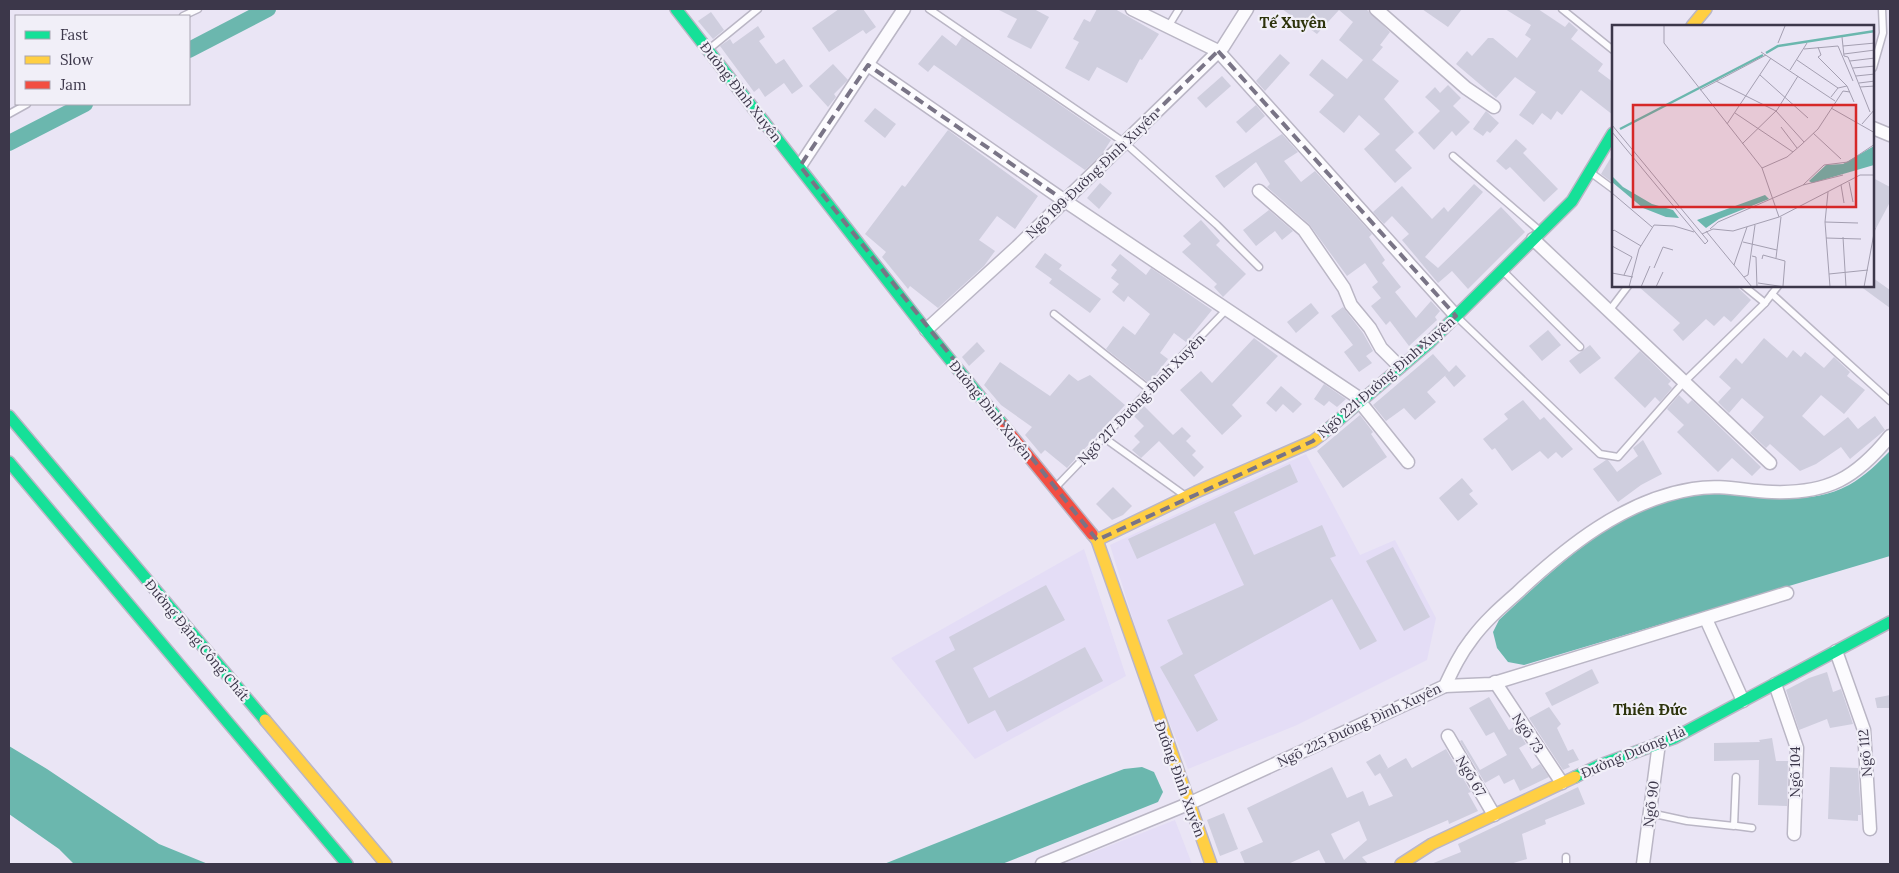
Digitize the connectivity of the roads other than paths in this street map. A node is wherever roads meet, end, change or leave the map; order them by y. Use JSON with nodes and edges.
{"nodes":[{"id":1,"x":198,"y":9,"type":"edge"},
{"id":2,"x":676,"y":9,"type":"edge"},
{"id":3,"x":758,"y":9,"type":"edge"},
{"id":4,"x":904,"y":9,"type":"edge"},
{"id":5,"x":929,"y":9,"type":"edge"},
{"id":6,"x":1132,"y":9,"type":"edge"},
{"id":7,"x":1179,"y":9,"type":"edge"},
{"id":8,"x":1248,"y":9,"type":"edge"},
{"id":9,"x":1376,"y":9,"type":"edge"},
{"id":10,"x":1562,"y":9,"type":"edge"},
{"id":11,"x":1706,"y":9,"type":"edge"},
{"id":12,"x":1882,"y":9,"type":"edge"},
{"id":13,"x":185,"y":15,"type":"edge"},
{"id":14,"x":1693,"y":25,"type":"edge"},
{"id":15,"x":1168,"y":27,"type":"junction"},
{"id":16,"x":1612,"y":49,"type":"edge"},
{"id":17,"x":708,"y":50,"type":"junction"},
{"id":18,"x":1218,"y":52,"type":"junction"},
{"id":19,"x":1874,"y":64,"type":"edge"},
{"id":20,"x":868,"y":65,"type":"junction"},
{"id":21,"x":25,"y":105,"type":"edge"},
{"id":22,"x":1494,"y":107,"type":"dead end"},
{"id":23,"x":9,"y":114,"type":"edge"},
{"id":24,"x":1874,"y":131,"type":"edge"},
{"id":25,"x":1612,"y":135,"type":"edge"},
{"id":26,"x":1890,"y":135,"type":"edge"},
{"id":27,"x":1125,"y":143,"type":"junction"},
{"id":28,"x":1453,"y":156,"type":"dead end"},
{"id":29,"x":800,"y":166,"type":"junction"},
{"id":30,"x":1589,"y":171,"type":"junction"},
{"id":31,"x":1612,"y":188,"type":"edge"},
{"id":32,"x":1259,"y":191,"type":"dead end"},
{"id":33,"x":1065,"y":201,"type":"junction"},
{"id":34,"x":1537,"y":235,"type":"junction"},
{"id":35,"x":1259,"y":267,"type":"dead end"},
{"id":36,"x":1502,"y":270,"type":"junction"},
{"id":37,"x":1626,"y":288,"type":"edge"},
{"id":38,"x":1746,"y":288,"type":"edge"},
{"id":39,"x":1776,"y":288,"type":"edge"},
{"id":40,"x":1772,"y":294,"type":"junction"},
{"id":41,"x":1765,"y":303,"type":"junction"},
{"id":42,"x":1227,"y":309,"type":"junction"},
{"id":43,"x":1609,"y":311,"type":"junction"},
{"id":44,"x":1054,"y":314,"type":"dead end"},
{"id":45,"x":1456,"y":316,"type":"junction"},
{"id":46,"x":926,"y":330,"type":"junction"},
{"id":47,"x":1580,"y":348,"type":"dead end"},
{"id":48,"x":1400,"y":367,"type":"junction"},
{"id":49,"x":1684,"y":382,"type":"junction"},
{"id":50,"x":1150,"y":390,"type":"junction"},
{"id":51,"x":1890,"y":400,"type":"edge"},
{"id":52,"x":1361,"y":401,"type":"junction"},
{"id":53,"x":9,"y":416,"type":"edge"},
{"id":54,"x":1890,"y":436,"type":"edge"},
{"id":55,"x":1110,"y":442,"type":"dead end"},
{"id":56,"x":9,"y":462,"type":"edge"},
{"id":57,"x":1408,"y":462,"type":"dead end"},
{"id":58,"x":1770,"y":464,"type":"dead end"},
{"id":59,"x":1055,"y":488,"type":"junction"},
{"id":60,"x":1186,"y":497,"type":"junction"},
{"id":61,"x":1097,"y":540,"type":"junction"},
{"id":62,"x":1787,"y":593,"type":"dead end"},
{"id":63,"x":1706,"y":619,"type":"junction"},
{"id":64,"x":1890,"y":622,"type":"edge"},
{"id":65,"x":1836,"y":651,"type":"junction"},
{"id":66,"x":1495,"y":682,"type":"junction"},
{"id":67,"x":1775,"y":684,"type":"junction"},
{"id":68,"x":1445,"y":686,"type":"junction"},
{"id":69,"x":1743,"y":701,"type":"junction"},
{"id":70,"x":1448,"y":736,"type":"dead end"},
{"id":71,"x":1659,"y":743,"type":"junction"},
{"id":72,"x":1736,"y":777,"type":"dead end"},
{"id":73,"x":1562,"y":783,"type":"junction"},
{"id":74,"x":1188,"y":804,"type":"junction"},
{"id":75,"x":1650,"y":813,"type":"junction"},
{"id":76,"x":1494,"y":815,"type":"junction"},
{"id":77,"x":1737,"y":826,"type":"dead end"},
{"id":78,"x":1752,"y":828,"type":"dead end"},
{"id":79,"x":1870,"y":829,"type":"dead end"},
{"id":80,"x":1794,"y":834,"type":"dead end"},
{"id":81,"x":347,"y":864,"type":"edge"},
{"id":82,"x":386,"y":864,"type":"edge"},
{"id":83,"x":1042,"y":864,"type":"edge"},
{"id":84,"x":1211,"y":864,"type":"edge"},
{"id":85,"x":1401,"y":864,"type":"edge"},
{"id":86,"x":1643,"y":864,"type":"edge"}],
"edges":[{"from":1,"to":13,"type":"lane"},
{"from":2,"to":17,"type":"street","name":"Đường Đình Xuyên"},
{"from":3,"to":17,"type":"lane"},
{"from":4,"to":20,"type":"street"},
{"from":5,"to":27,"type":"lane"},
{"from":6,"to":15,"type":"street"},
{"from":7,"to":15,"type":"lane"},
{"from":8,"to":18,"type":"street","name":"Ngõ 199 Đường Đình Xuyên"},
{"from":9,"to":22,"type":"street"},
{"from":10,"to":16,"type":"lane"},
{"from":11,"to":14,"type":"street"},
{"from":12,"to":19,"type":"lane"},
{"from":15,"to":18,"type":"street"},
{"from":17,"to":29,"type":"street","name":"Đường Đình Xuyên"},
{"from":18,"to":27,"type":"street","name":"Ngõ 199 Đường Đình Xuyên"},
{"from":18,"to":45,"type":"street"},
{"from":20,"to":29,"type":"street"},
{"from":20,"to":33,"type":"street"},
{"from":21,"to":23,"type":"lane"},
{"from":24,"to":26,"type":"street"},
{"from":25,"to":30,"type":"street","name":"Ngõ 221 Đường Đình Xuyên"},
{"from":27,"to":33,"type":"street","name":"Ngõ 199 Đường Đình Xuyên"},
{"from":27,"to":35,"type":"lane"},
{"from":28,"to":34,"type":"lane"},
{"from":29,"to":46,"type":"street","name":"Đường Đình Xuyên"},
{"from":30,"to":31,"type":"lane"},
{"from":30,"to":34,"type":"street","name":"Ngõ 221 Đường Đình Xuyên"},
{"from":32,"to":48,"type":"street"},
{"from":33,"to":42,"type":"street"},
{"from":33,"to":46,"type":"street","name":"Ngõ 199 Đường Đình Xuyên"},
{"from":34,"to":36,"type":"street","name":"Ngõ 221 Đường Đình Xuyên"},
{"from":34,"to":43,"type":"street"},
{"from":36,"to":45,"type":"street","name":"Ngõ 221 Đường Đình Xuyên"},
{"from":36,"to":47,"type":"lane"},
{"from":37,"to":43,"type":"lane"},
{"from":38,"to":41,"type":"lane"},
{"from":39,"to":40,"type":"lane"},
{"from":40,"to":41,"type":"lane"},
{"from":40,"to":51,"type":"lane"},
{"from":41,"to":49,"type":"lane"},
{"from":42,"to":50,"type":"lane","name":"Ngõ 217 Đường Đình Xuyên"},
{"from":42,"to":52,"type":"street"},
{"from":43,"to":49,"type":"street"},
{"from":44,"to":50,"type":"lane"},
{"from":45,"to":48,"type":"street","name":"Ngõ 221 Đường Đình Xuyên"},
{"from":45,"to":49,"type":"lane"},
{"from":46,"to":59,"type":"street","name":"Đường Đình Xuyên"},
{"from":48,"to":52,"type":"street","name":"Ngõ 221 Đường Đình Xuyên"},
{"from":49,"to":58,"type":"street"},
{"from":50,"to":59,"type":"lane","name":"Ngõ 217 Đường Đình Xuyên"},
{"from":52,"to":57,"type":"street"},
{"from":52,"to":60,"type":"street","name":"Ngõ 221 Đường Đình Xuyên"},
{"from":53,"to":82,"type":"street","name":"Đường Đặng Công Chất"},
{"from":54,"to":68,"type":"street","name":"Ngõ 225 Đường Đình Xuyên"},
{"from":55,"to":60,"type":"lane"},
{"from":56,"to":81,"type":"street"},
{"from":59,"to":61,"type":"street","name":"Đường Đình Xuyên"},
{"from":60,"to":61,"type":"street","name":"Ngõ 221 Đường Đình Xuyên"},
{"from":61,"to":74,"type":"street","name":"Đường Đình Xuyên"},
{"from":62,"to":63,"type":"street"},
{"from":63,"to":66,"type":"street"},
{"from":63,"to":69,"type":"street"},
{"from":64,"to":65,"type":"street","name":"Đường Dương Hà"},
{"from":65,"to":67,"type":"street","name":"Đường Dương Hà"},
{"from":65,"to":79,"type":"street","name":"Ngõ 112"},
{"from":66,"to":68,"type":"street"},
{"from":66,"to":73,"type":"street","name":"Ngõ 73"},
{"from":67,"to":69,"type":"street","name":"Đường Dương Hà"},
{"from":67,"to":80,"type":"street","name":"Ngõ 104"},
{"from":68,"to":74,"type":"street","name":"Ngõ 225 Đường Đình Xuyên"},
{"from":69,"to":71,"type":"street","name":"Đường Dương Hà"},
{"from":70,"to":76,"type":"street","name":"Ngõ 67"},
{"from":71,"to":73,"type":"street","name":"Đường Dương Hà"},
{"from":71,"to":75,"type":"street","name":"Ngõ 90"},
{"from":72,"to":75,"type":"lane"},
{"from":73,"to":76,"type":"street","name":"Đường Dương Hà"},
{"from":74,"to":83,"type":"street","name":"Ngõ 225 Đường Đình Xuyên"},
{"from":74,"to":84,"type":"street","name":"Đường Đình Xuyên"},
{"from":75,"to":86,"type":"street","name":"Ngõ 90"},
{"from":76,"to":85,"type":"street","name":"Đường Dương Hà"},
{"from":77,"to":78,"type":"lane"}]}
